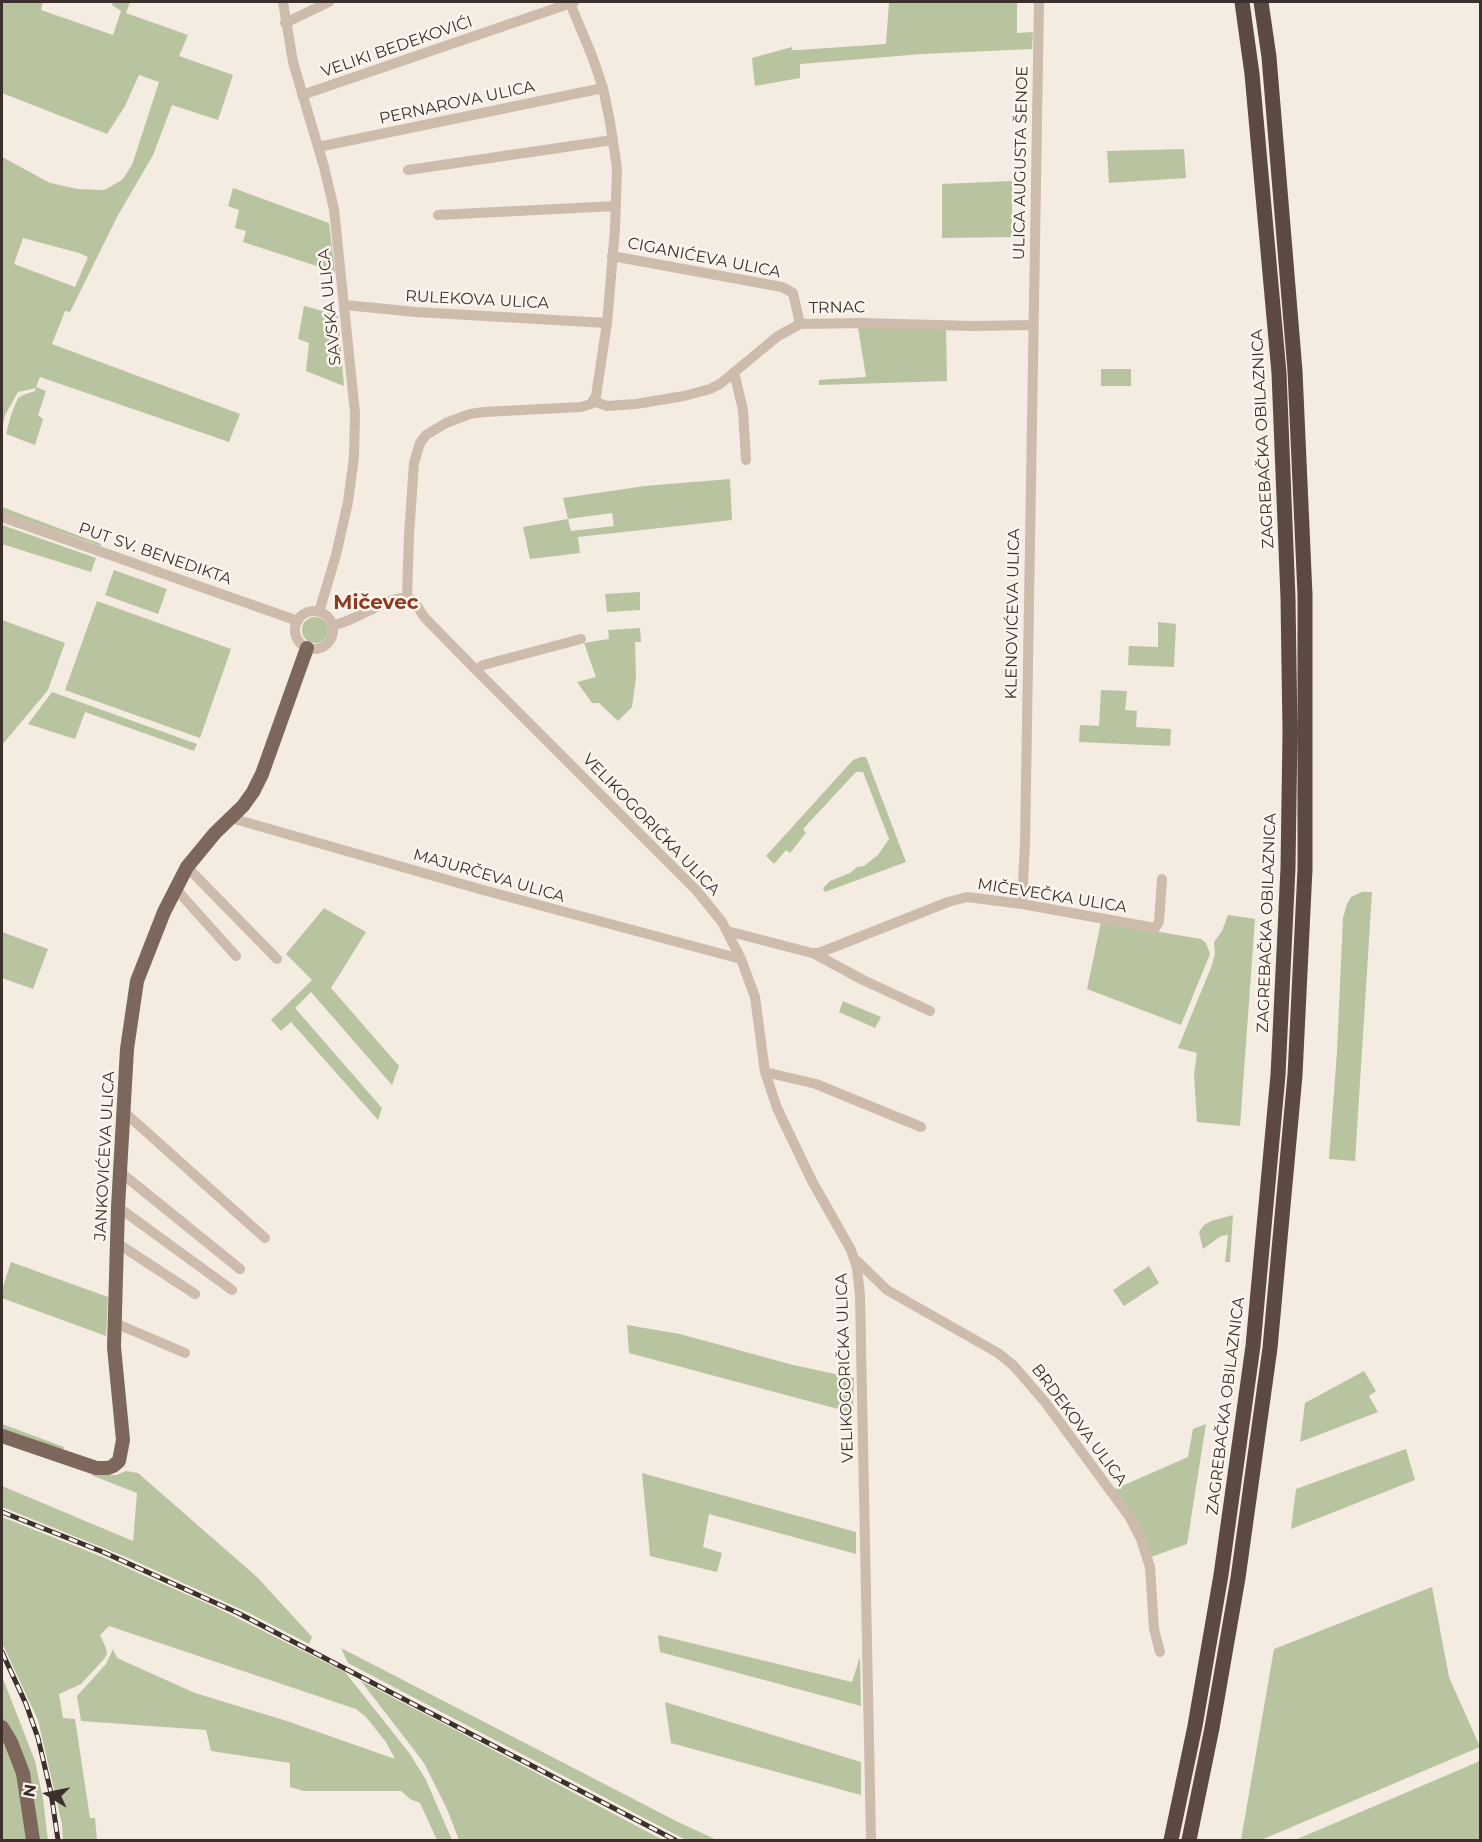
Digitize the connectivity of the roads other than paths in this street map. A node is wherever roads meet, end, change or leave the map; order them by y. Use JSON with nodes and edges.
{"nodes":[{"id":1,"x":283,"y":2,"type":"edge"},
{"id":2,"x":329,"y":2,"type":"edge"},
{"id":3,"x":572,"y":2,"type":"edge"},
{"id":4,"x":1039,"y":2,"type":"edge"},
{"id":5,"x":1242,"y":2,"type":"edge"},
{"id":6,"x":1261,"y":2,"type":"edge"},
{"id":7,"x":285,"y":22,"type":"junction"},
{"id":8,"x":603,"y":88,"type":"junction"},
{"id":9,"x":302,"y":95,"type":"junction"},
{"id":10,"x":614,"y":140,"type":"junction"},
{"id":11,"x":318,"y":147,"type":"junction"},
{"id":12,"x":408,"y":170,"type":"dead end"},
{"id":13,"x":616,"y":206,"type":"junction"},
{"id":14,"x":438,"y":215,"type":"dead end"},
{"id":15,"x":612,"y":256,"type":"junction"},
{"id":16,"x":345,"y":305,"type":"junction"},
{"id":17,"x":607,"y":323,"type":"junction"},
{"id":18,"x":800,"y":324,"type":"junction"},
{"id":19,"x":1033,"y":326,"type":"junction"},
{"id":20,"x":734,"y":372,"type":"junction"},
{"id":21,"x":593,"y":401,"type":"junction"},
{"id":22,"x":746,"y":460,"type":"dead end"},
{"id":23,"x":2,"y":517,"type":"edge"},
{"id":24,"x":406,"y":597,"type":"junction"},
{"id":25,"x":319,"y":612,"type":"junction"},
{"id":26,"x":298,"y":621,"type":"junction"},
{"id":27,"x":332,"y":626,"type":"junction"},
{"id":28,"x":581,"y":639,"type":"dead end"},
{"id":29,"x":307,"y":648,"type":"junction"},
{"id":30,"x":476,"y":670,"type":"junction"},
{"id":31,"x":231,"y":818,"type":"junction"},
{"id":32,"x":187,"y":867,"type":"junction"},
{"id":33,"x":1162,"y":879,"type":"dead end"},
{"id":34,"x":175,"y":888,"type":"junction"},
{"id":35,"x":1022,"y":904,"type":"junction"},
{"id":36,"x":727,"y":931,"type":"junction"},
{"id":37,"x":812,"y":953,"type":"junction"},
{"id":38,"x":236,"y":956,"type":"dead end"},
{"id":39,"x":277,"y":959,"type":"dead end"},
{"id":40,"x":741,"y":959,"type":"junction"},
{"id":41,"x":930,"y":1011,"type":"dead end"},
{"id":42,"x":765,"y":1072,"type":"junction"},
{"id":43,"x":123,"y":1111,"type":"junction"},
{"id":44,"x":921,"y":1127,"type":"dead end"},
{"id":45,"x":120,"y":1172,"type":"junction"},
{"id":46,"x":118,"y":1207,"type":"junction"},
{"id":47,"x":265,"y":1238,"type":"dead end"},
{"id":48,"x":117,"y":1243,"type":"junction"},
{"id":49,"x":855,"y":1259,"type":"junction"},
{"id":50,"x":240,"y":1269,"type":"dead end"},
{"id":51,"x":232,"y":1290,"type":"dead end"},
{"id":52,"x":195,"y":1294,"type":"dead end"},
{"id":53,"x":115,"y":1323,"type":"junction"},
{"id":54,"x":185,"y":1353,"type":"dead end"},
{"id":55,"x":2,"y":1436,"type":"edge"},
{"id":56,"x":1160,"y":1652,"type":"dead end"},
{"id":57,"x":2,"y":1727,"type":"edge"},
{"id":58,"x":33,"y":1840,"type":"edge"},
{"id":59,"x":871,"y":1840,"type":"edge"},
{"id":60,"x":1171,"y":1840,"type":"edge"},
{"id":61,"x":1189,"y":1840,"type":"edge"}],
"edges":[{"from":1,"to":7,"type":"street","name":"SAVSKA ULICA"},
{"from":2,"to":7,"type":"street"},
{"from":3,"to":8,"type":"street"},
{"from":3,"to":9,"type":"street","name":"VELIKI BEDEKOVIĆI"},
{"from":4,"to":19,"type":"street","name":"ULICA AUGUSTA ŠENOE"},
{"from":5,"to":60,"type":"highway","name":"ZAGREBAČKA OBILAZNICA"},
{"from":6,"to":61,"type":"highway"},
{"from":7,"to":9,"type":"street","name":"SAVSKA ULICA"},
{"from":8,"to":10,"type":"street"},
{"from":8,"to":11,"type":"street","name":"PERNAROVA ULICA"},
{"from":9,"to":11,"type":"street","name":"SAVSKA ULICA"},
{"from":10,"to":12,"type":"street"},
{"from":10,"to":13,"type":"street"},
{"from":11,"to":16,"type":"street","name":"SAVSKA ULICA"},
{"from":13,"to":14,"type":"street"},
{"from":13,"to":15,"type":"street"},
{"from":15,"to":17,"type":"street"},
{"from":15,"to":18,"type":"street","name":"CIGANIĆEVA ULICA"},
{"from":16,"to":17,"type":"street","name":"RULEKOVA ULICA"},
{"from":16,"to":25,"type":"street","name":"SAVSKA ULICA"},
{"from":17,"to":21,"type":"street"},
{"from":18,"to":19,"type":"street","name":"TRNAC"},
{"from":18,"to":20,"type":"street","name":"TRNAC"},
{"from":19,"to":35,"type":"street","name":"KLENOVIĆEVA ULICA"},
{"from":20,"to":21,"type":"street","name":"TRNAC"},
{"from":20,"to":22,"type":"street"},
{"from":21,"to":24,"type":"street"},
{"from":23,"to":26,"type":"street","name":"PUT SV. BENEDIKTA"},
{"from":24,"to":27,"type":"street"},
{"from":24,"to":30,"type":"street","name":"VELIKOGORIČKA ULICA"},
{"from":25,"to":26,"type":"street"},
{"from":25,"to":27,"type":"street"},
{"from":26,"to":29,"type":"street"},
{"from":27,"to":29,"type":"street"},
{"from":28,"to":30,"type":"street"},
{"from":29,"to":31,"type":"main road","name":"JANKOVIĆEVA ULICA"},
{"from":30,"to":36,"type":"street","name":"VELIKOGORIČKA ULICA"},
{"from":31,"to":32,"type":"main road","name":"JANKOVIĆEVA ULICA"},
{"from":31,"to":40,"type":"street","name":"MAJURČEVA ULICA"},
{"from":32,"to":34,"type":"main road","name":"JANKOVIĆEVA ULICA"},
{"from":32,"to":39,"type":"street"},
{"from":33,"to":35,"type":"street","name":"MIČEVEČKA ULICA"},
{"from":34,"to":38,"type":"street"},
{"from":34,"to":43,"type":"main road","name":"JANKOVIĆEVA ULICA"},
{"from":35,"to":37,"type":"street","name":"MIČEVEČKA ULICA"},
{"from":36,"to":37,"type":"street"},
{"from":36,"to":40,"type":"street","name":"VELIKOGORIČKA ULICA"},
{"from":37,"to":41,"type":"street"},
{"from":40,"to":42,"type":"street","name":"VELIKOGORIČKA ULICA"},
{"from":42,"to":44,"type":"street"},
{"from":42,"to":49,"type":"street","name":"VELIKOGORIČKA ULICA"},
{"from":43,"to":45,"type":"main road","name":"JANKOVIĆEVA ULICA"},
{"from":43,"to":47,"type":"street"},
{"from":45,"to":46,"type":"main road","name":"JANKOVIĆEVA ULICA"},
{"from":45,"to":50,"type":"street"},
{"from":46,"to":48,"type":"main road","name":"JANKOVIĆEVA ULICA"},
{"from":46,"to":51,"type":"street"},
{"from":48,"to":52,"type":"street"},
{"from":48,"to":53,"type":"main road","name":"JANKOVIĆEVA ULICA"},
{"from":49,"to":56,"type":"street","name":"BRDEKOVA ULICA"},
{"from":49,"to":59,"type":"street","name":"VELIKOGORIČKA ULICA"},
{"from":53,"to":54,"type":"street"},
{"from":53,"to":55,"type":"main road","name":"JANKOVIĆEVA ULICA"},
{"from":57,"to":58,"type":"main road"}]}
